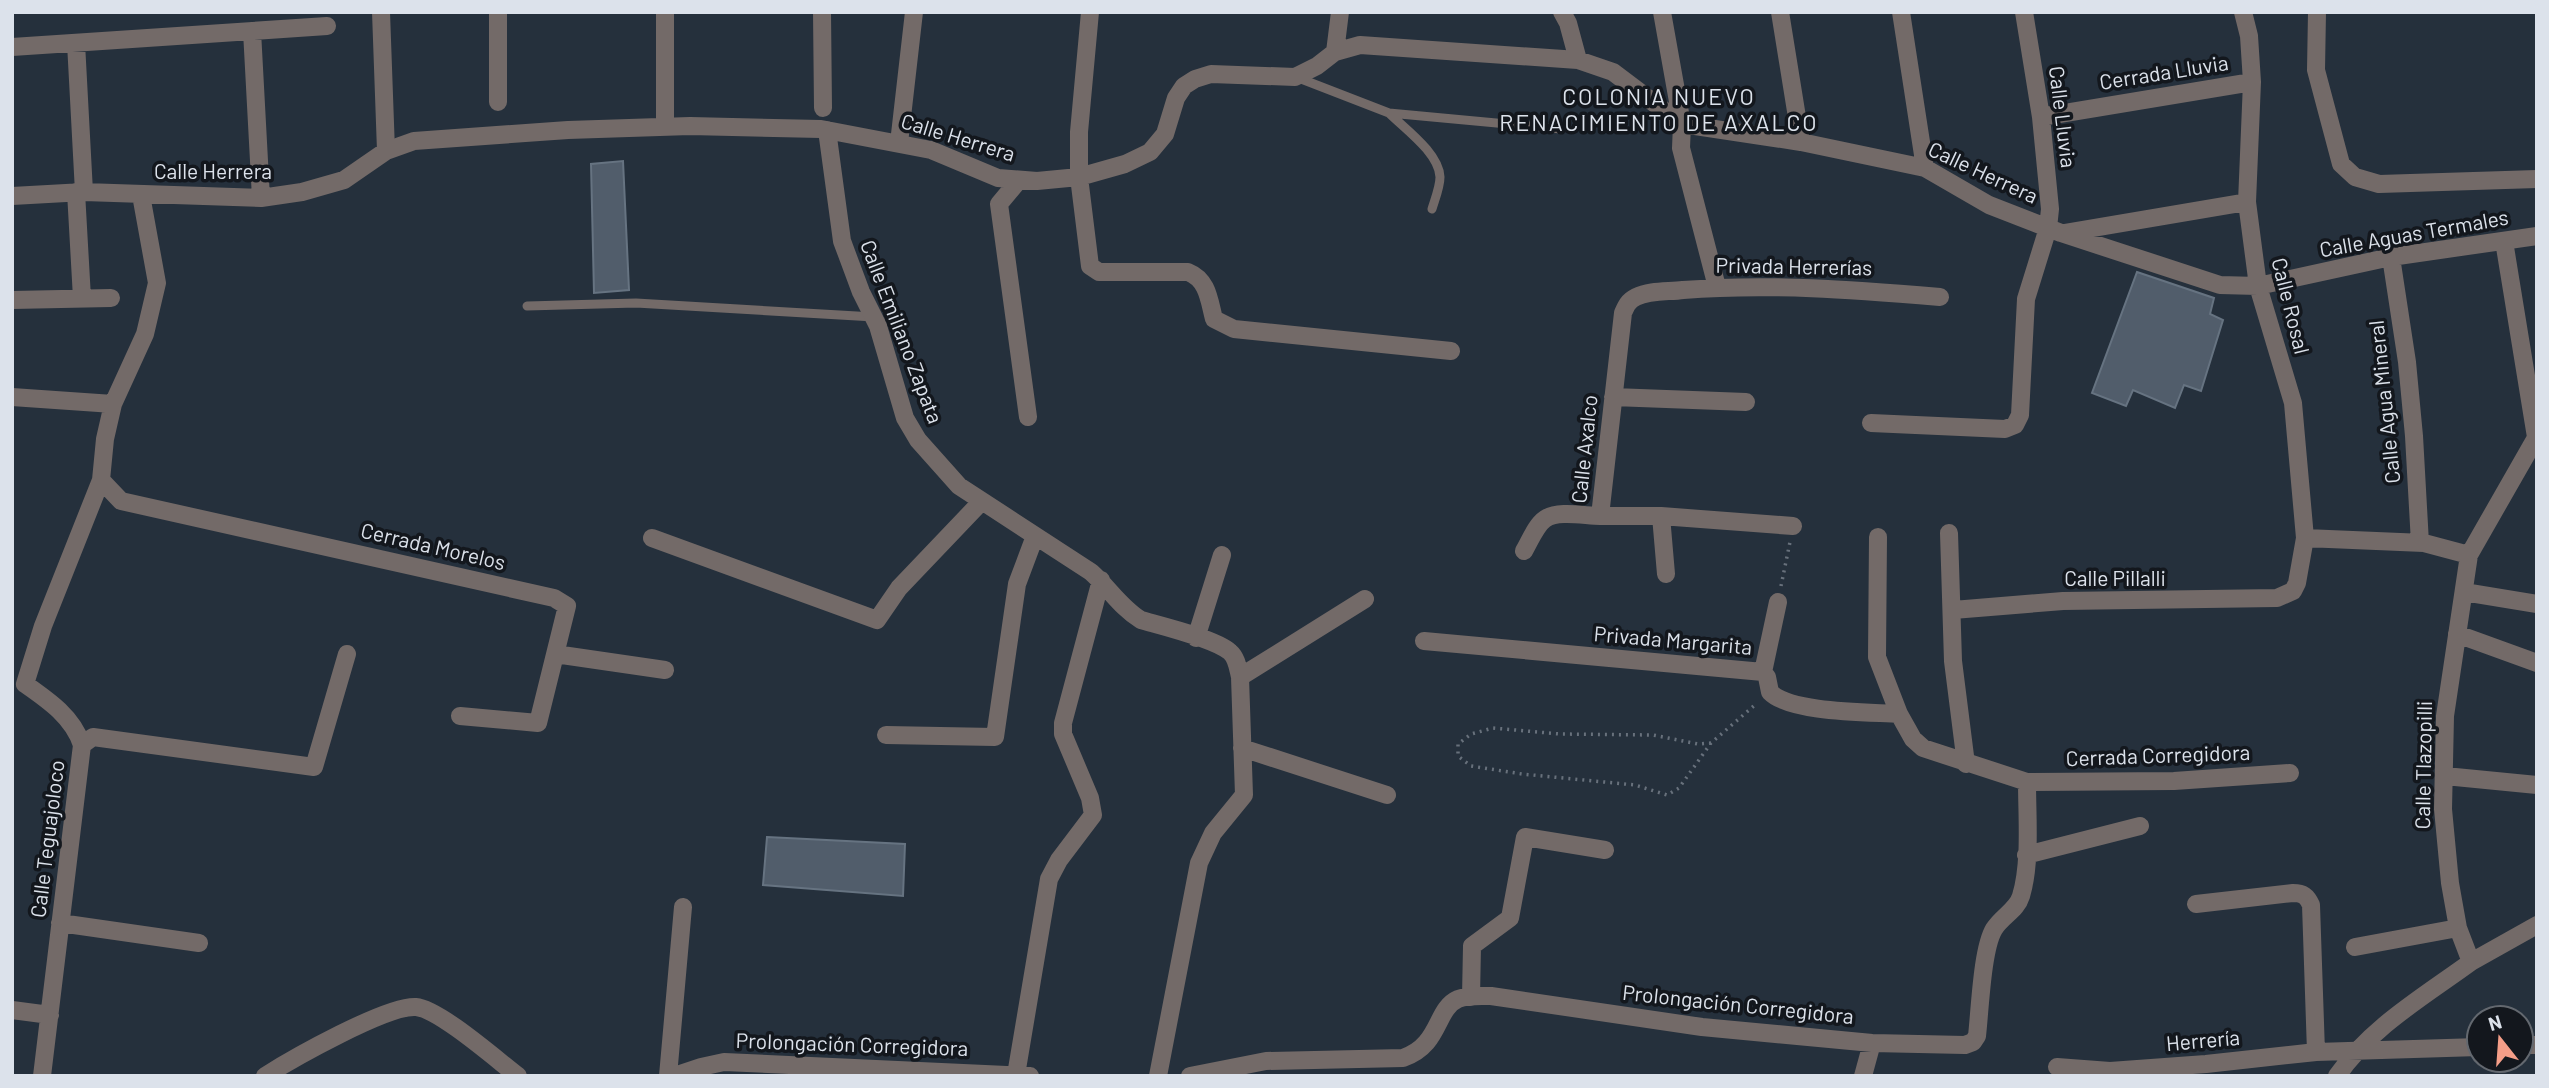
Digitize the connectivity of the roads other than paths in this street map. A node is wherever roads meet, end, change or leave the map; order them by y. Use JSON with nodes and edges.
{"nodes":[{"id":1,"x":381,"y":12,"type":"edge"},
{"id":2,"x":498,"y":12,"type":"edge"},
{"id":3,"x":665,"y":12,"type":"edge"},
{"id":4,"x":822,"y":12,"type":"edge"},
{"id":5,"x":914,"y":12,"type":"edge"},
{"id":6,"x":1090,"y":12,"type":"edge"},
{"id":7,"x":1340,"y":12,"type":"edge"},
{"id":8,"x":1562,"y":12,"type":"edge"},
{"id":9,"x":1662,"y":12,"type":"edge"},
{"id":10,"x":1780,"y":12,"type":"edge"},
{"id":11,"x":1901,"y":12,"type":"edge"},
{"id":12,"x":2024,"y":12,"type":"edge"},
{"id":13,"x":2243,"y":12,"type":"edge"},
{"id":14,"x":2317,"y":12,"type":"edge"},
{"id":15,"x":327,"y":26,"type":"dead end"},
{"id":16,"x":252,"y":31,"type":"junction"},
{"id":17,"x":75,"y":43,"type":"junction"},
{"id":18,"x":12,"y":47,"type":"edge"},
{"id":19,"x":1335,"y":52,"type":"junction"},
{"id":20,"x":1578,"y":60,"type":"junction"},
{"id":21,"x":1295,"y":77,"type":"junction"},
{"id":22,"x":2252,"y":82,"type":"junction"},
{"id":23,"x":498,"y":102,"type":"dead end"},
{"id":24,"x":823,"y":108,"type":"dead end"},
{"id":25,"x":1389,"y":113,"type":"junction"},
{"id":26,"x":2041,"y":117,"type":"junction"},
{"id":27,"x":1682,"y":124,"type":"junction"},
{"id":28,"x":665,"y":127,"type":"junction"},
{"id":29,"x":1561,"y":129,"type":"dead end"},
{"id":30,"x":827,"y":130,"type":"junction"},
{"id":31,"x":1801,"y":142,"type":"junction"},
{"id":32,"x":898,"y":143,"type":"junction"},
{"id":33,"x":386,"y":151,"type":"junction"},
{"id":34,"x":1925,"y":168,"type":"junction"},
{"id":35,"x":1079,"y":177,"type":"junction"},
{"id":36,"x":2537,"y":179,"type":"edge"},
{"id":37,"x":1019,"y":180,"type":"junction"},
{"id":38,"x":80,"y":192,"type":"junction"},
{"id":39,"x":141,"y":195,"type":"junction"},
{"id":40,"x":12,"y":196,"type":"edge"},
{"id":41,"x":261,"y":198,"type":"junction"},
{"id":42,"x":2247,"y":202,"type":"junction"},
{"id":43,"x":1432,"y":209,"type":"dead end"},
{"id":44,"x":2054,"y":230,"type":"junction"},
{"id":45,"x":2537,"y":236,"type":"edge"},
{"id":46,"x":2504,"y":241,"type":"junction"},
{"id":47,"x":2391,"y":257,"type":"junction"},
{"id":48,"x":2258,"y":286,"type":"junction"},
{"id":49,"x":1717,"y":287,"type":"junction"},
{"id":50,"x":1648,"y":293,"type":"joint"},
{"id":51,"x":1940,"y":297,"type":"dead end"},
{"id":52,"x":82,"y":298,"type":"junction"},
{"id":53,"x":111,"y":298,"type":"dead end"},
{"id":54,"x":12,"y":300,"type":"edge"},
{"id":55,"x":527,"y":306,"type":"dead end"},
{"id":56,"x":874,"y":317,"type":"junction"},
{"id":57,"x":1451,"y":351,"type":"dead end"},
{"id":58,"x":12,"y":397,"type":"edge"},
{"id":59,"x":1613,"y":397,"type":"junction"},
{"id":60,"x":1746,"y":402,"type":"dead end"},
{"id":61,"x":113,"y":404,"type":"junction"},
{"id":62,"x":1028,"y":417,"type":"dead end"},
{"id":63,"x":1871,"y":423,"type":"dead end"},
{"id":64,"x":2535,"y":442,"type":"edge"},
{"id":65,"x":101,"y":480,"type":"junction"},
{"id":66,"x":981,"y":502,"type":"junction"},
{"id":67,"x":1600,"y":516,"type":"junction"},
{"id":68,"x":1661,"y":516,"type":"junction"},
{"id":69,"x":1793,"y":526,"type":"road end"},
{"id":70,"x":1949,"y":533,"type":"dead end"},
{"id":71,"x":1035,"y":536,"type":"junction"},
{"id":72,"x":1878,"y":537,"type":"dead end"},
{"id":73,"x":652,"y":538,"type":"dead end"},
{"id":74,"x":2305,"y":538,"type":"junction"},
{"id":75,"x":2420,"y":543,"type":"junction"},
{"id":76,"x":1524,"y":551,"type":"dead end"},
{"id":77,"x":1222,"y":555,"type":"dead end"},
{"id":78,"x":2469,"y":555,"type":"junction"},
{"id":79,"x":1666,"y":574,"type":"dead end"},
{"id":80,"x":1101,"y":580,"type":"junction"},
{"id":81,"x":2464,"y":592,"type":"junction"},
{"id":82,"x":2277,"y":598,"type":"joint"},
{"id":83,"x":1364,"y":599,"type":"dead end"},
{"id":84,"x":1778,"y":602,"type":"road end"},
{"id":85,"x":2537,"y":604,"type":"edge"},
{"id":86,"x":1953,"y":610,"type":"junction"},
{"id":87,"x":2457,"y":634,"type":"junction"},
{"id":88,"x":1196,"y":638,"type":"junction"},
{"id":89,"x":1424,"y":641,"type":"dead end"},
{"id":90,"x":346,"y":654,"type":"dead end"},
{"id":91,"x":555,"y":654,"type":"junction"},
{"id":92,"x":2537,"y":663,"type":"edge"},
{"id":93,"x":665,"y":670,"type":"dead end"},
{"id":94,"x":1763,"y":672,"type":"junction"},
{"id":95,"x":1240,"y":677,"type":"junction"},
{"id":96,"x":19,"y":683,"type":"edge"},
{"id":97,"x":1899,"y":714,"type":"junction"},
{"id":98,"x":460,"y":716,"type":"dead end"},
{"id":99,"x":886,"y":734,"type":"dead end"},
{"id":100,"x":82,"y":745,"type":"junction"},
{"id":101,"x":1242,"y":748,"type":"junction"},
{"id":102,"x":1966,"y":764,"type":"junction"},
{"id":103,"x":2290,"y":773,"type":"dead end"},
{"id":104,"x":2445,"y":776,"type":"junction"},
{"id":105,"x":2027,"y":782,"type":"junction"},
{"id":106,"x":2537,"y":785,"type":"edge"},
{"id":107,"x":1387,"y":795,"type":"dead end"},
{"id":108,"x":2140,"y":826,"type":"dead end"},
{"id":109,"x":1605,"y":850,"type":"dead end"},
{"id":110,"x":2026,"y":855,"type":"junction"},
{"id":111,"x":2196,"y":904,"type":"dead end"},
{"id":112,"x":683,"y":907,"type":"dead end"},
{"id":113,"x":61,"y":923,"type":"junction"},
{"id":114,"x":2537,"y":925,"type":"edge"},
{"id":115,"x":2458,"y":929,"type":"junction"},
{"id":116,"x":199,"y":943,"type":"dead end"},
{"id":117,"x":2356,"y":947,"type":"dead end"},
{"id":118,"x":2471,"y":962,"type":"junction"},
{"id":119,"x":1471,"y":997,"type":"junction"},
{"id":120,"x":12,"y":1010,"type":"edge"},
{"id":121,"x":50,"y":1015,"type":"junction"},
{"id":122,"x":1872,"y":1042,"type":"junction"},
{"id":123,"x":2465,"y":1048,"type":"edge"},
{"id":124,"x":2316,"y":1052,"type":"junction"},
{"id":125,"x":2354,"y":1052,"type":"junction"},
{"id":126,"x":2057,"y":1067,"type":"dead end"},
{"id":127,"x":897,"y":1073,"type":"edge"},
{"id":128,"x":1016,"y":1075,"type":"edge"},
{"id":129,"x":42,"y":1076,"type":"edge"},
{"id":130,"x":265,"y":1076,"type":"edge"},
{"id":131,"x":518,"y":1076,"type":"edge"},
{"id":132,"x":668,"y":1076,"type":"edge"},
{"id":133,"x":674,"y":1076,"type":"edge"},
{"id":134,"x":1030,"y":1076,"type":"edge"},
{"id":135,"x":1158,"y":1076,"type":"edge"},
{"id":136,"x":1190,"y":1076,"type":"edge"},
{"id":137,"x":1863,"y":1076,"type":"edge"},
{"id":138,"x":2337,"y":1076,"type":"edge"}],
"edges":[{"from":1,"to":33,"type":"street"},
{"from":2,"to":23,"type":"street"},
{"from":3,"to":28,"type":"street"},
{"from":4,"to":24,"type":"street"},
{"from":5,"to":32,"type":"street"},
{"from":6,"to":35,"type":"street"},
{"from":7,"to":19,"type":"street"},
{"from":8,"to":20,"type":"street"},
{"from":9,"to":27,"type":"street"},
{"from":10,"to":31,"type":"street"},
{"from":11,"to":34,"type":"street"},
{"from":12,"to":26,"type":"street","name":"Calle Lluvia"},
{"from":13,"to":22,"type":"street","name":"Calle Rosal"},
{"from":14,"to":36,"type":"street"},
{"from":15,"to":16,"type":"street"},
{"from":16,"to":17,"type":"street"},
{"from":16,"to":41,"type":"street"},
{"from":17,"to":18,"type":"street"},
{"from":17,"to":38,"type":"street"},
{"from":19,"to":20,"type":"street","name":"Calle Herrera"},
{"from":19,"to":21,"type":"street","name":"Calle Herrera"},
{"from":20,"to":27,"type":"street","name":"Calle Herrera"},
{"from":21,"to":25,"type":"lane"},
{"from":21,"to":35,"type":"street","name":"Calle Herrera"},
{"from":22,"to":26,"type":"street","name":"Cerrada Lluvia"},
{"from":22,"to":42,"type":"street","name":"Calle Rosal"},
{"from":25,"to":29,"type":"lane"},
{"from":25,"to":43,"type":"lane"},
{"from":26,"to":44,"type":"street","name":"Calle Lluvia"},
{"from":27,"to":31,"type":"street","name":"Calle Herrera"},
{"from":27,"to":49,"type":"street"},
{"from":28,"to":30,"type":"street","name":"Calle Herrera"},
{"from":28,"to":33,"type":"street","name":"Calle Herrera"},
{"from":30,"to":32,"type":"street","name":"Calle Herrera"},
{"from":30,"to":56,"type":"street","name":"Calle Emiliano Zapata"},
{"from":31,"to":34,"type":"street","name":"Calle Herrera"},
{"from":32,"to":37,"type":"street","name":"Calle Herrera"},
{"from":33,"to":41,"type":"street","name":"Calle Herrera"},
{"from":34,"to":44,"type":"street","name":"Calle Herrera"},
{"from":35,"to":37,"type":"street","name":"Calle Herrera"},
{"from":35,"to":57,"type":"street"},
{"from":37,"to":62,"type":"street"},
{"from":38,"to":39,"type":"street","name":"Calle Herrera"},
{"from":38,"to":40,"type":"street","name":"Calle Herrera"},
{"from":38,"to":52,"type":"street"},
{"from":39,"to":41,"type":"street","name":"Calle Herrera"},
{"from":39,"to":61,"type":"street","name":"Calle Teguajoloco"},
{"from":42,"to":44,"type":"street"},
{"from":42,"to":48,"type":"street","name":"Calle Rosal"},
{"from":44,"to":48,"type":"street","name":"Calle Herrera"},
{"from":44,"to":63,"type":"street","name":"Calle Lluvia"},
{"from":45,"to":46,"type":"street","name":"Calle Aguas Termales"},
{"from":46,"to":47,"type":"street","name":"Calle Aguas Termales"},
{"from":46,"to":64,"type":"street"},
{"from":47,"to":48,"type":"street","name":"Calle Aguas Termales"},
{"from":47,"to":75,"type":"street","name":"Calle Agua Mineral"},
{"from":48,"to":74,"type":"street","name":"Calle Rosal"},
{"from":49,"to":50,"type":"street","name":"Privada Herrerías"},
{"from":49,"to":51,"type":"street","name":"Privada Herrerías"},
{"from":50,"to":59,"type":"street","name":"Calle Axalco"},
{"from":52,"to":53,"type":"street"},
{"from":52,"to":54,"type":"street"},
{"from":55,"to":56,"type":"lane"},
{"from":56,"to":66,"type":"street","name":"Calle Emiliano Zapata"},
{"from":58,"to":61,"type":"street"},
{"from":59,"to":60,"type":"street"},
{"from":59,"to":67,"type":"street","name":"Calle Axalco"},
{"from":61,"to":65,"type":"street","name":"Calle Teguajoloco"},
{"from":64,"to":78,"type":"street","name":"Calle Tlazopilli"},
{"from":65,"to":91,"type":"street","name":"Cerrada Morelos"},
{"from":65,"to":96,"type":"street","name":"Calle Teguajoloco"},
{"from":66,"to":71,"type":"street","name":"Calle Emiliano Zapata"},
{"from":66,"to":73,"type":"street"},
{"from":67,"to":68,"type":"street","name":"Calle Axalco"},
{"from":67,"to":76,"type":"street"},
{"from":68,"to":69,"type":"street","name":"Calle Axalco"},
{"from":68,"to":79,"type":"street"},
{"from":70,"to":86,"type":"street"},
{"from":71,"to":80,"type":"street","name":"Calle Emiliano Zapata"},
{"from":71,"to":99,"type":"street"},
{"from":72,"to":97,"type":"street"},
{"from":74,"to":75,"type":"street"},
{"from":74,"to":82,"type":"street","name":"Calle Rosal"},
{"from":75,"to":78,"type":"street"},
{"from":77,"to":88,"type":"street"},
{"from":78,"to":81,"type":"street","name":"Calle Tlazopilli"},
{"from":80,"to":88,"type":"street","name":"Calle Emiliano Zapata"},
{"from":80,"to":128,"type":"street"},
{"from":81,"to":85,"type":"street"},
{"from":81,"to":87,"type":"street","name":"Calle Tlazopilli"},
{"from":82,"to":86,"type":"street","name":"Calle Pillalli"},
{"from":83,"to":95,"type":"street"},
{"from":84,"to":94,"type":"street"},
{"from":86,"to":102,"type":"street"},
{"from":87,"to":92,"type":"street"},
{"from":87,"to":104,"type":"street","name":"Calle Tlazopilli"},
{"from":88,"to":95,"type":"street","name":"Calle Emiliano Zapata"},
{"from":89,"to":94,"type":"street","name":"Privada Margarita"},
{"from":90,"to":100,"type":"street"},
{"from":91,"to":93,"type":"street"},
{"from":91,"to":98,"type":"street","name":"Cerrada Morelos"},
{"from":94,"to":97,"type":"street","name":"Privada Margarita"},
{"from":95,"to":101,"type":"street","name":"Calle Emiliano Zapata"},
{"from":96,"to":100,"type":"street","name":"Calle Teguajoloco"},
{"from":97,"to":102,"type":"street"},
{"from":100,"to":113,"type":"street","name":"Calle Teguajoloco"},
{"from":101,"to":107,"type":"street"},
{"from":101,"to":135,"type":"street","name":"Calle Emiliano Zapata"},
{"from":102,"to":105,"type":"street"},
{"from":103,"to":105,"type":"street","name":"Cerrada Corregidora"},
{"from":104,"to":106,"type":"street"},
{"from":104,"to":115,"type":"street","name":"Calle Tlazopilli"},
{"from":105,"to":110,"type":"street","name":"Prolongación Corregidora"},
{"from":108,"to":110,"type":"street"},
{"from":109,"to":119,"type":"street"},
{"from":110,"to":122,"type":"street","name":"Prolongación Corregidora"},
{"from":111,"to":124,"type":"street"},
{"from":112,"to":132,"type":"street"},
{"from":113,"to":116,"type":"street"},
{"from":113,"to":121,"type":"street","name":"Calle Teguajoloco"},
{"from":114,"to":118,"type":"street"},
{"from":115,"to":117,"type":"street"},
{"from":115,"to":118,"type":"street","name":"Calle Tlazopilli"},
{"from":118,"to":125,"type":"street"},
{"from":119,"to":122,"type":"street","name":"Prolongación Corregidora"},
{"from":119,"to":136,"type":"street"},
{"from":120,"to":121,"type":"street"},
{"from":121,"to":129,"type":"street","name":"Calle Teguajoloco"},
{"from":122,"to":137,"type":"street"},
{"from":123,"to":125,"type":"street","name":"Herrería"},
{"from":124,"to":125,"type":"street","name":"Herrería"},
{"from":124,"to":126,"type":"street","name":"Herrería"},
{"from":125,"to":138,"type":"street"},
{"from":127,"to":128,"type":"street","name":"Prolongación Corregidora"},
{"from":127,"to":133,"type":"street","name":"Prolongación Corregidora"},
{"from":128,"to":134,"type":"street","name":"Prolongación Corregidora"},
{"from":130,"to":131,"type":"street"}]}
